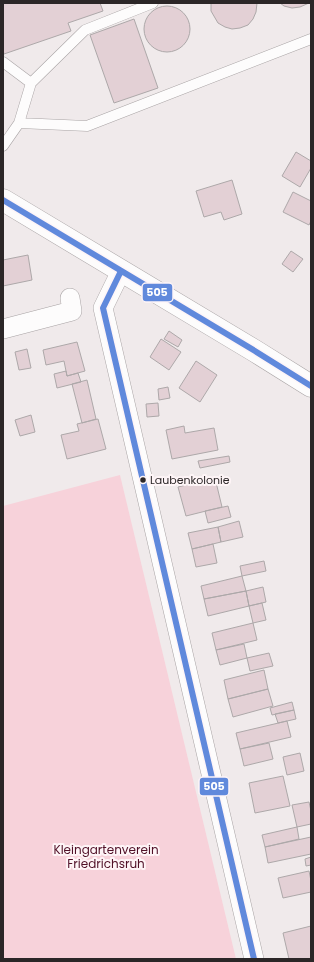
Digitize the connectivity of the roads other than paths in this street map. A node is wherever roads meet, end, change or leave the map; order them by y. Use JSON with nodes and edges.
{"nodes":[{"id":1,"x":153,"y":3,"type":"edge"},
{"id":2,"x":311,"y":39,"type":"edge"},
{"id":3,"x":3,"y":62,"type":"edge"},
{"id":4,"x":31,"y":83,"type":"junction"},
{"id":5,"x":19,"y":123,"type":"junction"},
{"id":6,"x":3,"y":146,"type":"edge"},
{"id":7,"x":3,"y":200,"type":"edge"},
{"id":8,"x":121,"y":272,"type":"junction"},
{"id":9,"x":70,"y":298,"type":"dead end"},
{"id":10,"x":3,"y":330,"type":"edge"},
{"id":11,"x":311,"y":386,"type":"edge"},
{"id":12,"x":254,"y":959,"type":"edge"}],
"edges":[{"from":1,"to":4,"type":"lane"},
{"from":2,"to":5,"type":"lane"},
{"from":3,"to":4,"type":"lane"},
{"from":4,"to":5,"type":"lane"},
{"from":5,"to":6,"type":"lane"},
{"from":7,"to":8,"type":"main road"},
{"from":8,"to":11,"type":"main road"},
{"from":8,"to":12,"type":"street"},
{"from":9,"to":10,"type":"street"}]}
